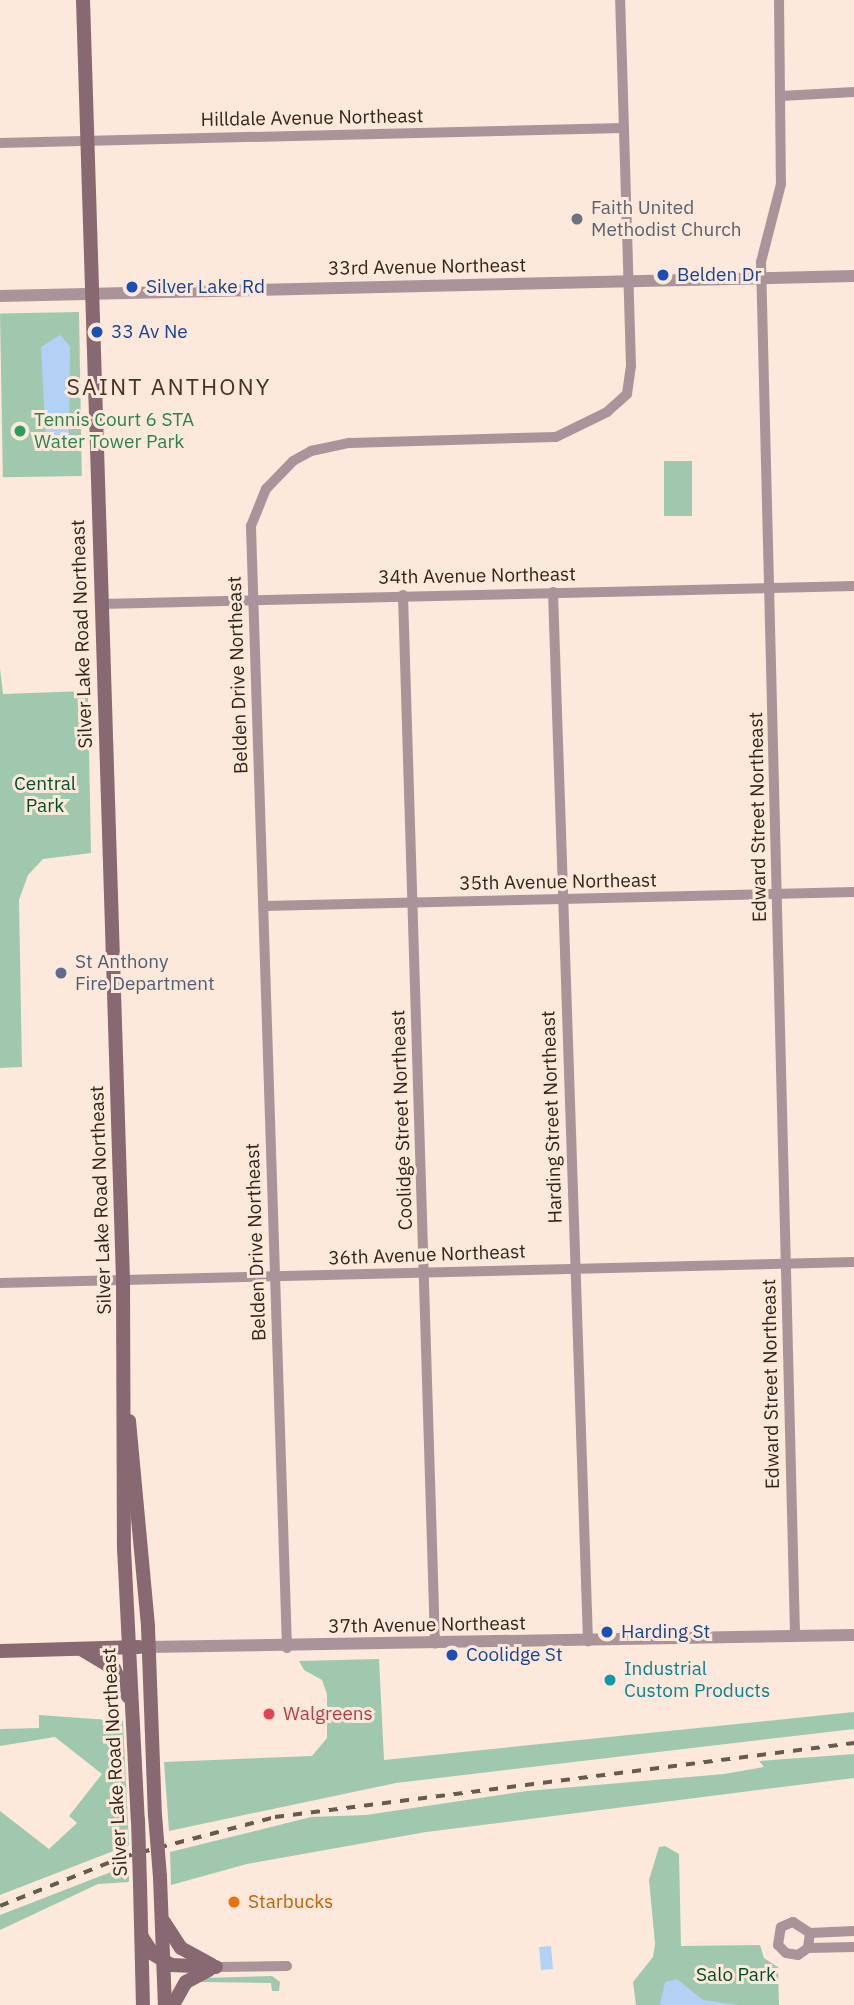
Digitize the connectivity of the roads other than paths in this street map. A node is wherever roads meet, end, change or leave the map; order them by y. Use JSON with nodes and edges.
{"nodes":[{"id":1,"x":83,"y":0,"type":"edge"},
{"id":2,"x":620,"y":0,"type":"edge"},
{"id":3,"x":779,"y":0,"type":"edge"},
{"id":4,"x":854,"y":92,"type":"edge"},
{"id":5,"x":781,"y":96,"type":"junction"},
{"id":6,"x":624,"y":128,"type":"junction"},
{"id":7,"x":88,"y":141,"type":"junction"},
{"id":8,"x":0,"y":143,"type":"edge"},
{"id":9,"x":854,"y":276,"type":"edge"},
{"id":10,"x":761,"y":278,"type":"junction"},
{"id":11,"x":629,"y":281,"type":"junction"},
{"id":12,"x":91,"y":295,"type":"junction"},
{"id":13,"x":0,"y":296,"type":"edge"},
{"id":14,"x":854,"y":586,"type":"edge"},
{"id":15,"x":769,"y":587,"type":"junction"},
{"id":16,"x":553,"y":592,"type":"junction"},
{"id":17,"x":403,"y":595,"type":"junction"},
{"id":18,"x":252,"y":600,"type":"junction"},
{"id":19,"x":102,"y":604,"type":"junction"},
{"id":20,"x":854,"y":892,"type":"edge"},
{"id":21,"x":777,"y":894,"type":"junction"},
{"id":22,"x":563,"y":899,"type":"junction"},
{"id":23,"x":413,"y":902,"type":"junction"},
{"id":24,"x":264,"y":906,"type":"junction"},
{"id":25,"x":854,"y":1262,"type":"edge"},
{"id":26,"x":786,"y":1264,"type":"junction"},
{"id":27,"x":574,"y":1269,"type":"junction"},
{"id":28,"x":424,"y":1273,"type":"junction"},
{"id":29,"x":275,"y":1277,"type":"junction"},
{"id":30,"x":123,"y":1280,"type":"junction"},
{"id":31,"x":0,"y":1283,"type":"edge"},
{"id":32,"x":125,"y":1392,"type":"junction"},
{"id":33,"x":854,"y":1635,"type":"edge"},
{"id":34,"x":795,"y":1637,"type":"junction"},
{"id":35,"x":588,"y":1641,"type":"junction"},
{"id":36,"x":435,"y":1644,"type":"junction"},
{"id":37,"x":130,"y":1647,"type":"junction"},
{"id":38,"x":147,"y":1647,"type":"junction"},
{"id":39,"x":287,"y":1648,"type":"junction"},
{"id":40,"x":80,"y":1649,"type":"junction"},
{"id":41,"x":0,"y":1651,"type":"edge"},
{"id":42,"x":133,"y":1712,"type":"junction"},
{"id":43,"x":162,"y":1919,"type":"junction"},
{"id":44,"x":854,"y":1931,"type":"edge"},
{"id":45,"x":810,"y":1933,"type":"junction"},
{"id":46,"x":141,"y":1935,"type":"junction"},
{"id":47,"x":854,"y":1947,"type":"edge"},
{"id":48,"x":808,"y":1948,"type":"junction"},
{"id":49,"x":163,"y":1960,"type":"junction"},
{"id":50,"x":287,"y":1966,"type":"dead end"},
{"id":51,"x":216,"y":1967,"type":"junction"},
{"id":52,"x":143,"y":2005,"type":"edge"},
{"id":53,"x":164,"y":2005,"type":"edge"},
{"id":54,"x":173,"y":2005,"type":"edge"}],
"edges":[{"from":1,"to":7,"type":"main road","name":"Silver Lake Road Northeast"},
{"from":2,"to":6,"type":"street","name":"Belden Drive Northeast"},
{"from":3,"to":5,"type":"street","name":"Edward Street Northeast"},
{"from":4,"to":5,"type":"street"},
{"from":5,"to":10,"type":"street","name":"Edward Street Northeast"},
{"from":6,"to":7,"type":"street","name":"Hilldale Avenue Northeast"},
{"from":6,"to":11,"type":"street","name":"Belden Drive Northeast"},
{"from":7,"to":8,"type":"street","name":"Hilldale Avenue Northeast"},
{"from":7,"to":12,"type":"main road","name":"Silver Lake Road Northeast"},
{"from":9,"to":10,"type":"street","name":"33rd Avenue Northeast"},
{"from":10,"to":11,"type":"street","name":"33rd Avenue Northeast"},
{"from":10,"to":15,"type":"street","name":"Edward Street Northeast"},
{"from":11,"to":12,"type":"street","name":"33rd Avenue Northeast"},
{"from":11,"to":18,"type":"street","name":"Belden Drive Northeast"},
{"from":12,"to":13,"type":"street","name":"33rd Avenue Northeast"},
{"from":12,"to":19,"type":"main road","name":"Silver Lake Road Northeast"},
{"from":14,"to":15,"type":"street","name":"34th Avenue Northeast"},
{"from":15,"to":16,"type":"street","name":"34th Avenue Northeast"},
{"from":15,"to":21,"type":"street","name":"Edward Street Northeast"},
{"from":16,"to":17,"type":"street","name":"34th Avenue Northeast"},
{"from":16,"to":22,"type":"street","name":"Harding Street Northeast"},
{"from":17,"to":18,"type":"street","name":"34th Avenue Northeast"},
{"from":17,"to":23,"type":"street","name":"Coolidge Street Northeast"},
{"from":18,"to":19,"type":"street","name":"34th Avenue Northeast"},
{"from":18,"to":24,"type":"street","name":"Belden Drive Northeast"},
{"from":19,"to":30,"type":"main road","name":"Silver Lake Road Northeast"},
{"from":20,"to":21,"type":"street","name":"35th Avenue Northeast"},
{"from":21,"to":22,"type":"street","name":"35th Avenue Northeast"},
{"from":21,"to":26,"type":"street","name":"Edward Street Northeast"},
{"from":22,"to":23,"type":"street","name":"35th Avenue Northeast"},
{"from":22,"to":27,"type":"street","name":"Harding Street Northeast"},
{"from":23,"to":24,"type":"street","name":"35th Avenue Northeast"},
{"from":23,"to":28,"type":"street","name":"Coolidge Street Northeast"},
{"from":24,"to":29,"type":"street","name":"Belden Drive Northeast"},
{"from":25,"to":26,"type":"street","name":"36th Avenue Northeast"},
{"from":26,"to":27,"type":"street","name":"36th Avenue Northeast"},
{"from":26,"to":34,"type":"street","name":"Edward Street Northeast"},
{"from":27,"to":28,"type":"street","name":"36th Avenue Northeast"},
{"from":27,"to":35,"type":"street","name":"Harding Street Northeast"},
{"from":28,"to":29,"type":"street","name":"36th Avenue Northeast"},
{"from":28,"to":36,"type":"street","name":"Coolidge Street Northeast"},
{"from":29,"to":30,"type":"street","name":"36th Avenue Northeast"},
{"from":29,"to":39,"type":"street","name":"Belden Drive Northeast"},
{"from":30,"to":31,"type":"street","name":"36th Avenue Northeast"},
{"from":30,"to":32,"type":"main road","name":"Silver Lake Road Northeast"},
{"from":32,"to":37,"type":"main road","name":"Silver Lake Road Northeast"},
{"from":32,"to":38,"type":"main road","name":"Silver Lake Road Northeast"},
{"from":33,"to":34,"type":"street","name":"37th Avenue Northeast"},
{"from":34,"to":35,"type":"street","name":"37th Avenue Northeast"},
{"from":35,"to":36,"type":"street","name":"37th Avenue Northeast"},
{"from":36,"to":39,"type":"street","name":"37th Avenue Northeast"},
{"from":37,"to":38,"type":"main road","name":"37th Avenue Northeast"},
{"from":37,"to":40,"type":"main road","name":"37th Avenue Northeast"},
{"from":37,"to":42,"type":"main road","name":"Silver Lake Road Northeast"},
{"from":38,"to":39,"type":"street","name":"37th Avenue Northeast"},
{"from":38,"to":43,"type":"main road","name":"Silver Lake Road Northeast","bridge":true},
{"from":40,"to":41,"type":"main road","name":"37th Avenue Northeast"},
{"from":40,"to":42,"type":"main road"},
{"from":42,"to":46,"type":"main road","name":"Silver Lake Road Northeast","bridge":true},
{"from":43,"to":49,"type":"main road","name":"Silver Lake Road Northeast"},
{"from":43,"to":51,"type":"main road"},
{"from":44,"to":45,"type":"street"},
{"from":45,"to":48,"type":"street"},
{"from":45,"to":48,"type":"street"},
{"from":46,"to":49,"type":"main road"},
{"from":46,"to":52,"type":"main road","name":"Silver Lake Road Northeast"},
{"from":47,"to":48,"type":"street"},
{"from":49,"to":51,"type":"main road"},
{"from":49,"to":53,"type":"main road","name":"Silver Lake Road Northeast"},
{"from":50,"to":51,"type":"street"},
{"from":51,"to":54,"type":"main road"}]}
